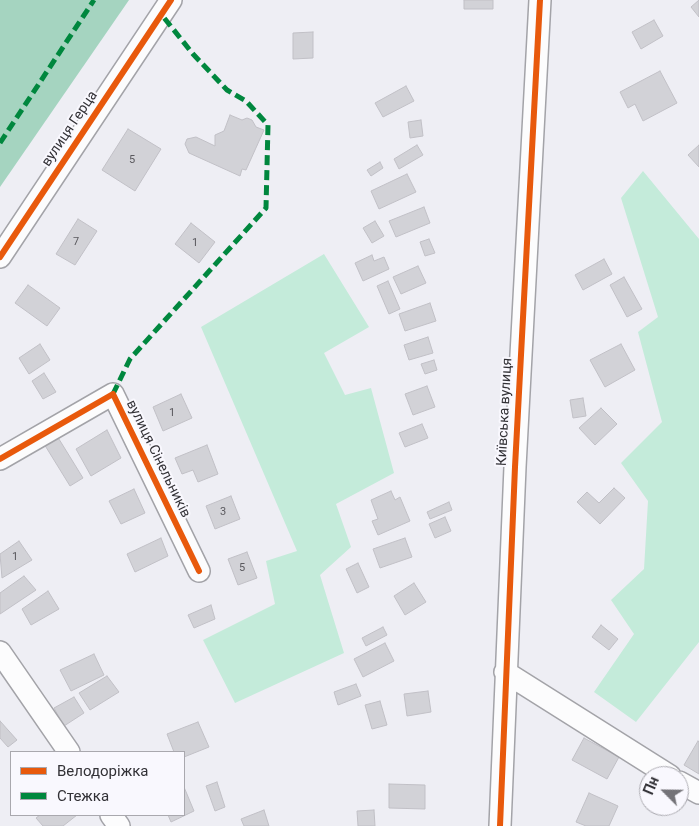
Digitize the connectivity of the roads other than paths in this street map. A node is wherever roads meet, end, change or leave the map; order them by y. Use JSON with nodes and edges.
{"nodes":[{"id":1,"x":540,"y":0,"type":"edge"},
{"id":2,"x":166,"y":7,"type":"edge"},
{"id":3,"x":0,"y":257,"type":"edge"},
{"id":4,"x":0,"y":459,"type":"edge"},
{"id":5,"x":198,"y":571,"type":"dead end"},
{"id":6,"x":0,"y":652,"type":"edge"},
{"id":7,"x":505,"y":672,"type":"junction"},
{"id":8,"x":67,"y":751,"type":"edge"},
{"id":9,"x":654,"y":766,"type":"edge"},
{"id":10,"x":500,"y":826,"type":"edge"}],
"edges":[{"from":1,"to":7,"type":"street","name":"Київська вулиця"},
{"from":2,"to":3,"type":"street","name":"вулиця Герца"},
{"from":4,"to":5,"type":"street","name":"вулиця Сінельників"},
{"from":6,"to":8,"type":"street"},
{"from":7,"to":9,"type":"street"},
{"from":7,"to":10,"type":"street","name":"Київська вулиця"}]}
